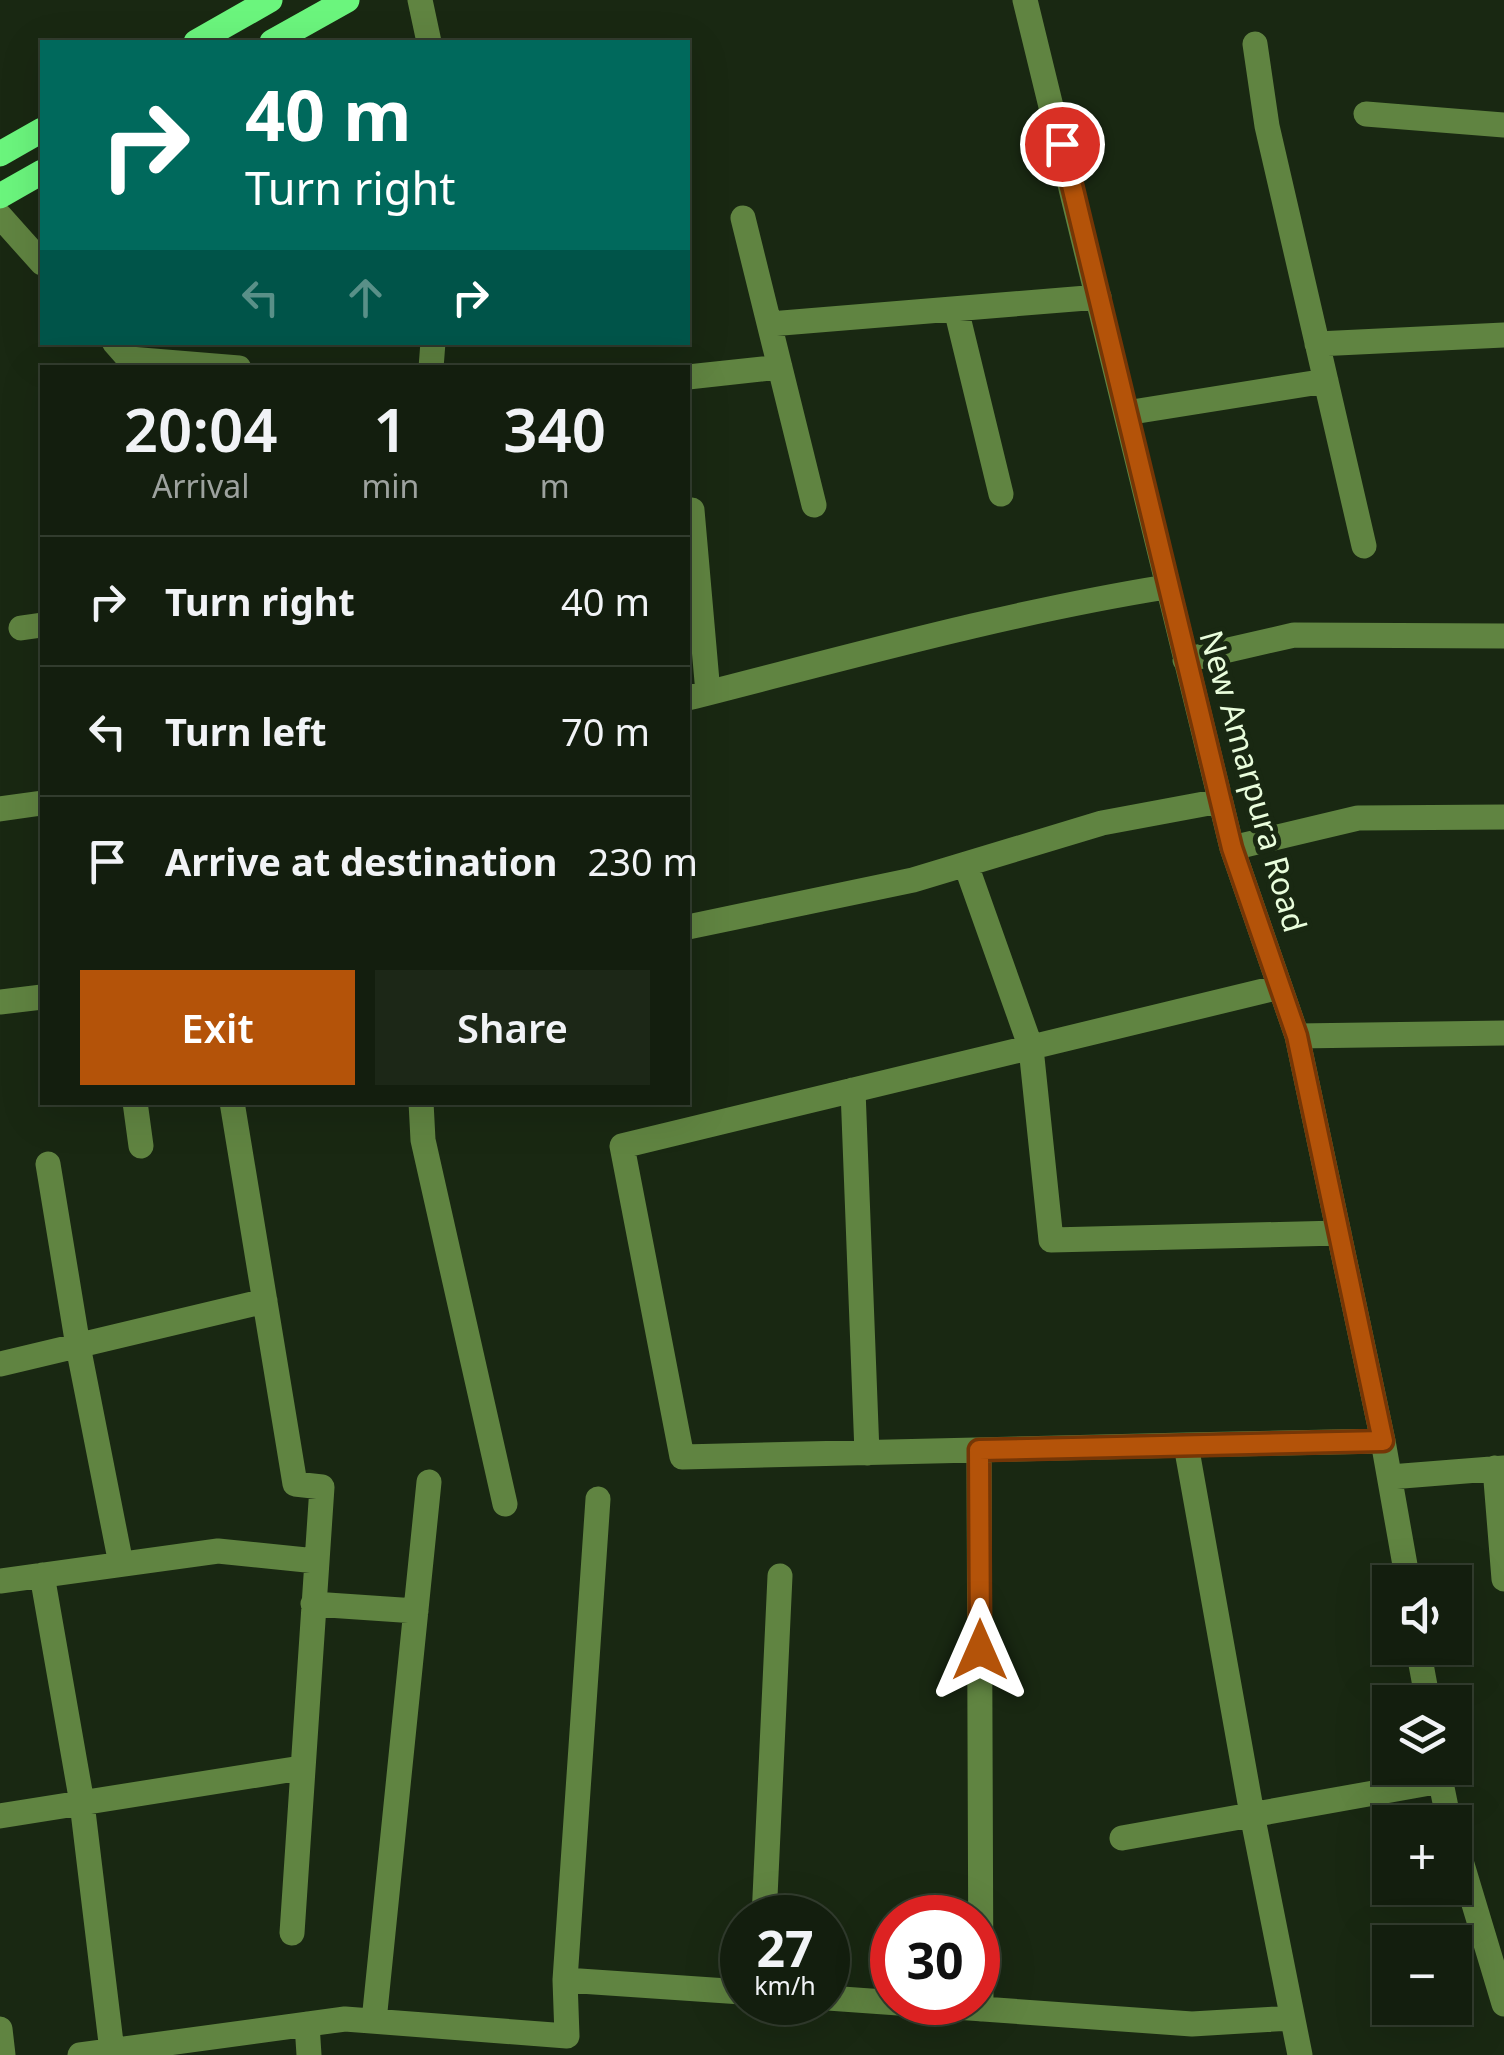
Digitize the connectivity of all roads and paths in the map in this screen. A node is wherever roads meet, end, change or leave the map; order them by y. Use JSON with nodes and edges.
{"nodes":[{"id":1,"x":270,"y":0,"type":"edge"},
{"id":2,"x":347,"y":0,"type":"edge"},
{"id":3,"x":420,"y":0,"type":"edge"},
{"id":4,"x":1025,"y":0,"type":"edge"},
{"id":5,"x":200,"y":40,"type":"edge"},
{"id":6,"x":276,"y":40,"type":"edge"},
{"id":7,"x":429,"y":40,"type":"edge"},
{"id":8,"x":1255,"y":44,"type":"dead end"},
{"id":9,"x":1366,"y":114,"type":"dead end"},
{"id":10,"x":1504,"y":125,"type":"edge"},
{"id":11,"x":40,"y":131,"type":"edge"},
{"id":12,"x":0,"y":154,"type":"edge"},
{"id":13,"x":40,"y":173,"type":"edge"},
{"id":14,"x":0,"y":196,"type":"edge"},
{"id":15,"x":0,"y":216,"type":"edge"},
{"id":16,"x":744,"y":218,"type":"dead end"},
{"id":17,"x":40,"y":261,"type":"edge"},
{"id":18,"x":1099,"y":297,"type":"junction"},
{"id":19,"x":956,"y":309,"type":"junction"},
{"id":20,"x":770,"y":324,"type":"junction"},
{"id":21,"x":1504,"y":335,"type":"edge"},
{"id":22,"x":1317,"y":344,"type":"junction"},
{"id":23,"x":117,"y":345,"type":"edge"},
{"id":24,"x":193,"y":365,"type":"edge"},
{"id":25,"x":780,"y":367,"type":"junction"},
{"id":26,"x":690,"y":377,"type":"edge"},
{"id":27,"x":1326,"y":381,"type":"junction"},
{"id":28,"x":1126,"y":413,"type":"junction"},
{"id":29,"x":1002,"y":494,"type":"dead end"},
{"id":30,"x":814,"y":506,"type":"dead end"},
{"id":31,"x":692,"y":510,"type":"dead end"},
{"id":32,"x":1364,"y":546,"type":"dead end"},
{"id":33,"x":1166,"y":588,"type":"junction"},
{"id":34,"x":1504,"y":636,"type":"edge"},
{"id":35,"x":1185,"y":660,"type":"junction"},
{"id":36,"x":698,"y":696,"type":"edge"},
{"id":37,"x":1220,"y":801,"type":"junction"},
{"id":38,"x":40,"y":803,"type":"edge"},
{"id":39,"x":0,"y":809,"type":"edge"},
{"id":40,"x":1504,"y":817,"type":"edge"},
{"id":41,"x":1232,"y":848,"type":"junction"},
{"id":42,"x":966,"y":864,"type":"junction"},
{"id":43,"x":690,"y":927,"type":"edge"},
{"id":44,"x":1280,"y":987,"type":"junction"},
{"id":45,"x":40,"y":997,"type":"edge"},
{"id":46,"x":0,"y":1002,"type":"edge"},
{"id":47,"x":1504,"y":1033,"type":"edge"},
{"id":48,"x":1297,"y":1036,"type":"junction"},
{"id":49,"x":1031,"y":1048,"type":"junction"},
{"id":50,"x":853,"y":1090,"type":"junction"},
{"id":51,"x":135,"y":1105,"type":"edge"},
{"id":52,"x":232,"y":1105,"type":"edge"},
{"id":53,"x":421,"y":1105,"type":"edge"},
{"id":54,"x":141,"y":1146,"type":"dead end"},
{"id":55,"x":48,"y":1164,"type":"dead end"},
{"id":56,"x":1339,"y":1233,"type":"junction"},
{"id":57,"x":265,"y":1301,"type":"junction"},
{"id":58,"x":78,"y":1346,"type":"junction"},
{"id":59,"x":0,"y":1364,"type":"edge"},
{"id":60,"x":1383,"y":1441,"type":"junction"},
{"id":61,"x":1186,"y":1445,"type":"junction"},
{"id":62,"x":979,"y":1450,"type":"junction"},
{"id":63,"x":867,"y":1453,"type":"junction"},
{"id":64,"x":1499,"y":1468,"type":"edge"},
{"id":65,"x":1390,"y":1477,"type":"junction"},
{"id":66,"x":429,"y":1482,"type":"dead end"},
{"id":67,"x":598,"y":1499,"type":"dead end"},
{"id":68,"x":505,"y":1504,"type":"dead end"},
{"id":69,"x":316,"y":1561,"type":"junction"},
{"id":70,"x":121,"y":1564,"type":"junction"},
{"id":71,"x":1405,"y":1565,"type":"edge"},
{"id":72,"x":42,"y":1575,"type":"junction"},
{"id":73,"x":780,"y":1576,"type":"dead end"},
{"id":74,"x":1504,"y":1580,"type":"edge"},
{"id":75,"x":0,"y":1581,"type":"edge"},
{"id":76,"x":313,"y":1604,"type":"junction"},
{"id":77,"x":416,"y":1612,"type":"junction"},
{"id":78,"x":301,"y":1768,"type":"junction"},
{"id":79,"x":1388,"y":1785,"type":"edge"},
{"id":80,"x":82,"y":1803,"type":"junction"},
{"id":81,"x":1252,"y":1814,"type":"junction"},
{"id":82,"x":0,"y":1816,"type":"edge"},
{"id":83,"x":1122,"y":1838,"type":"dead end"},
{"id":84,"x":765,"y":1895,"type":"edge"},
{"id":85,"x":981,"y":1895,"type":"edge"},
{"id":86,"x":1472,"y":1898,"type":"edge"},
{"id":87,"x":292,"y":1932,"type":"dead end"},
{"id":88,"x":565,"y":1980,"type":"junction"},
{"id":89,"x":720,"y":1991,"type":"edge"},
{"id":90,"x":1504,"y":2004,"type":"edge"},
{"id":91,"x":1000,"y":2010,"type":"edge"},
{"id":92,"x":1292,"y":2018,"type":"junction"},
{"id":93,"x":374,"y":2021,"type":"junction"},
{"id":94,"x":307,"y":2024,"type":"junction"},
{"id":95,"x":0,"y":2029,"type":"edge"},
{"id":96,"x":500,"y":2043,"type":"edge"},
{"id":97,"x":112,"y":2051,"type":"junction"},
{"id":98,"x":3,"y":2055,"type":"edge"},
{"id":99,"x":80,"y":2055,"type":"edge"},
{"id":100,"x":309,"y":2055,"type":"edge"},
{"id":101,"x":1300,"y":2055,"type":"edge"}],
"edges":[{"from":1,"to":5,"type":"main road"},
{"from":2,"to":6,"type":"main road"},
{"from":3,"to":7,"type":"street"},
{"from":4,"to":18,"type":"street","name":"New Amarpura Road"},
{"from":8,"to":22,"type":"street"},
{"from":9,"to":10,"type":"street"},
{"from":11,"to":12,"type":"main road"},
{"from":13,"to":14,"type":"main road"},
{"from":15,"to":17,"type":"street"},
{"from":16,"to":20,"type":"street"},
{"from":18,"to":19,"type":"street"},
{"from":18,"to":28,"type":"street","name":"New Amarpura Road"},
{"from":19,"to":20,"type":"street"},
{"from":19,"to":29,"type":"street"},
{"from":20,"to":25,"type":"street"},
{"from":21,"to":22,"type":"street"},
{"from":22,"to":27,"type":"street"},
{"from":23,"to":24,"type":"street"},
{"from":25,"to":26,"type":"street"},
{"from":25,"to":30,"type":"street"},
{"from":27,"to":28,"type":"street"},
{"from":27,"to":32,"type":"street"},
{"from":28,"to":33,"type":"street","name":"New Amarpura Road"},
{"from":31,"to":36,"type":"street"},
{"from":33,"to":35,"type":"street","name":"New Amarpura Road"},
{"from":33,"to":36,"type":"street"},
{"from":34,"to":35,"type":"street"},
{"from":35,"to":37,"type":"street","name":"New Amarpura Road"},
{"from":37,"to":41,"type":"street","name":"New Amarpura Road"},
{"from":37,"to":42,"type":"street"},
{"from":38,"to":39,"type":"street"},
{"from":40,"to":41,"type":"street"},
{"from":41,"to":44,"type":"street","name":"New Amarpura Road"},
{"from":42,"to":43,"type":"street"},
{"from":42,"to":49,"type":"street"},
{"from":44,"to":48,"type":"street","name":"New Amarpura Road"},
{"from":44,"to":49,"type":"street"},
{"from":45,"to":46,"type":"street"},
{"from":47,"to":48,"type":"street"},
{"from":48,"to":56,"type":"street","name":"New Amarpura Road"},
{"from":49,"to":50,"type":"street"},
{"from":49,"to":56,"type":"street"},
{"from":50,"to":63,"type":"street"},
{"from":50,"to":63,"type":"street"},
{"from":51,"to":54,"type":"street"},
{"from":52,"to":57,"type":"street"},
{"from":53,"to":68,"type":"street"},
{"from":55,"to":58,"type":"street"},
{"from":56,"to":60,"type":"street","name":"New Amarpura Road"},
{"from":57,"to":58,"type":"street"},
{"from":57,"to":69,"type":"street"},
{"from":58,"to":59,"type":"street"},
{"from":58,"to":70,"type":"street"},
{"from":60,"to":61,"type":"street"},
{"from":60,"to":65,"type":"street","name":"New Amarpura Road"},
{"from":61,"to":62,"type":"street"},
{"from":61,"to":81,"type":"street"},
{"from":62,"to":63,"type":"street"},
{"from":62,"to":85,"type":"street"},
{"from":64,"to":65,"type":"street"},
{"from":64,"to":74,"type":"street"},
{"from":65,"to":71,"type":"street","name":"New Amarpura Road"},
{"from":66,"to":77,"type":"street"},
{"from":67,"to":88,"type":"street"},
{"from":69,"to":70,"type":"street"},
{"from":69,"to":76,"type":"street"},
{"from":70,"to":72,"type":"street"},
{"from":72,"to":75,"type":"street"},
{"from":72,"to":80,"type":"street"},
{"from":73,"to":84,"type":"street"},
{"from":76,"to":77,"type":"street"},
{"from":76,"to":78,"type":"street"},
{"from":77,"to":93,"type":"street"},
{"from":78,"to":80,"type":"street"},
{"from":78,"to":87,"type":"street"},
{"from":79,"to":81,"type":"street"},
{"from":80,"to":82,"type":"street"},
{"from":80,"to":97,"type":"street"},
{"from":81,"to":83,"type":"street"},
{"from":81,"to":92,"type":"street"},
{"from":86,"to":90,"type":"street"},
{"from":88,"to":89,"type":"street"},
{"from":88,"to":96,"type":"street"},
{"from":91,"to":92,"type":"street"},
{"from":92,"to":101,"type":"street"},
{"from":93,"to":94,"type":"street"},
{"from":93,"to":96,"type":"street"},
{"from":94,"to":97,"type":"street"},
{"from":94,"to":100,"type":"street"},
{"from":95,"to":98,"type":"street"},
{"from":97,"to":99,"type":"street"}]}
